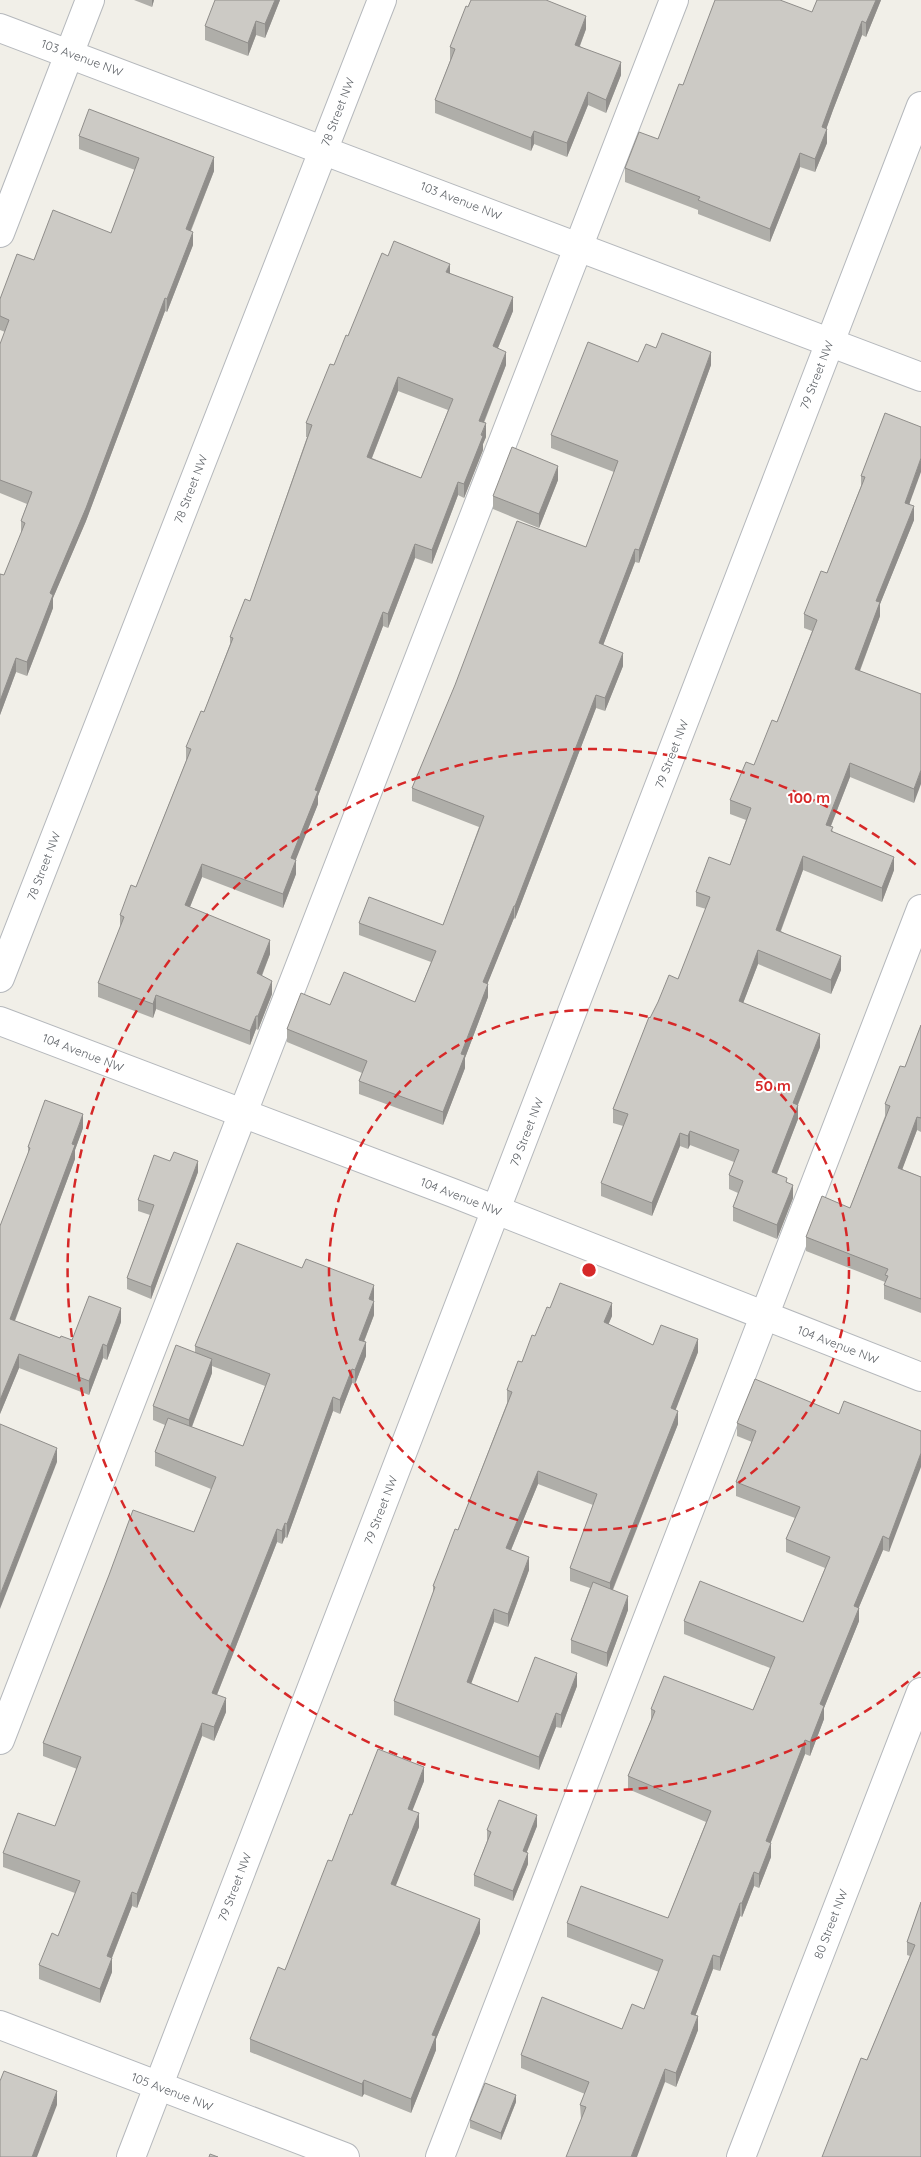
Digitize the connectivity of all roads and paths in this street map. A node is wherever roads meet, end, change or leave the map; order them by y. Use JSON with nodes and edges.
{"nodes":[{"id":1,"x":90,"y":0,"type":"edge"},
{"id":2,"x":382,"y":0,"type":"edge"},
{"id":3,"x":674,"y":0,"type":"edge"},
{"id":4,"x":0,"y":28,"type":"edge"},
{"id":5,"x":70,"y":53,"type":"junction"},
{"id":6,"x":921,"y":106,"type":"edge"},
{"id":7,"x":324,"y":149,"type":"junction"},
{"id":8,"x":0,"y":233,"type":"edge"},
{"id":9,"x":579,"y":246,"type":"junction"},
{"id":10,"x":830,"y":342,"type":"junction"},
{"id":11,"x":921,"y":377,"type":"edge"},
{"id":12,"x":921,"y":909,"type":"edge"},
{"id":13,"x":0,"y":978,"type":"edge"},
{"id":14,"x":0,"y":1021,"type":"edge"},
{"id":15,"x":243,"y":1113,"type":"junction"},
{"id":16,"x":496,"y":1210,"type":"junction"},
{"id":17,"x":764,"y":1317,"type":"junction"},
{"id":18,"x":921,"y":1377,"type":"edge"},
{"id":19,"x":921,"y":1692,"type":"edge"},
{"id":20,"x":0,"y":1740,"type":"edge"},
{"id":21,"x":0,"y":2025,"type":"edge"},
{"id":22,"x":158,"y":2087,"type":"junction"},
{"id":23,"x":131,"y":2157,"type":"edge"},
{"id":24,"x":345,"y":2157,"type":"edge"},
{"id":25,"x":440,"y":2157,"type":"edge"},
{"id":26,"x":741,"y":2157,"type":"edge"}],
"edges":[{"from":1,"to":5,"type":"street"},
{"from":2,"to":7,"type":"street","name":"78 Street NW"},
{"from":3,"to":9,"type":"street"},
{"from":4,"to":5,"type":"street","name":"103 Avenue NW"},
{"from":5,"to":7,"type":"street","name":"103 Avenue NW"},
{"from":5,"to":8,"type":"street"},
{"from":6,"to":10,"type":"street","name":"79 Street NW"},
{"from":7,"to":9,"type":"street","name":"103 Avenue NW"},
{"from":7,"to":13,"type":"street","name":"78 Street NW"},
{"from":9,"to":10,"type":"street","name":"103 Avenue NW"},
{"from":9,"to":15,"type":"street"},
{"from":10,"to":11,"type":"street","name":"103 Avenue NW"},
{"from":10,"to":16,"type":"street","name":"79 Street NW"},
{"from":12,"to":17,"type":"street"},
{"from":14,"to":15,"type":"street","name":"104 Avenue NW"},
{"from":15,"to":16,"type":"street","name":"104 Avenue NW"},
{"from":15,"to":20,"type":"street"},
{"from":16,"to":17,"type":"street","name":"104 Avenue NW"},
{"from":16,"to":22,"type":"street","name":"79 Street NW"},
{"from":17,"to":18,"type":"street","name":"104 Avenue NW"},
{"from":17,"to":25,"type":"street"},
{"from":19,"to":26,"type":"street","name":"80 Street NW"},
{"from":21,"to":22,"type":"street","name":"105 Avenue NW"},
{"from":22,"to":23,"type":"street","name":"79 Street NW"},
{"from":22,"to":24,"type":"street","name":"105 Avenue NW"}]}
